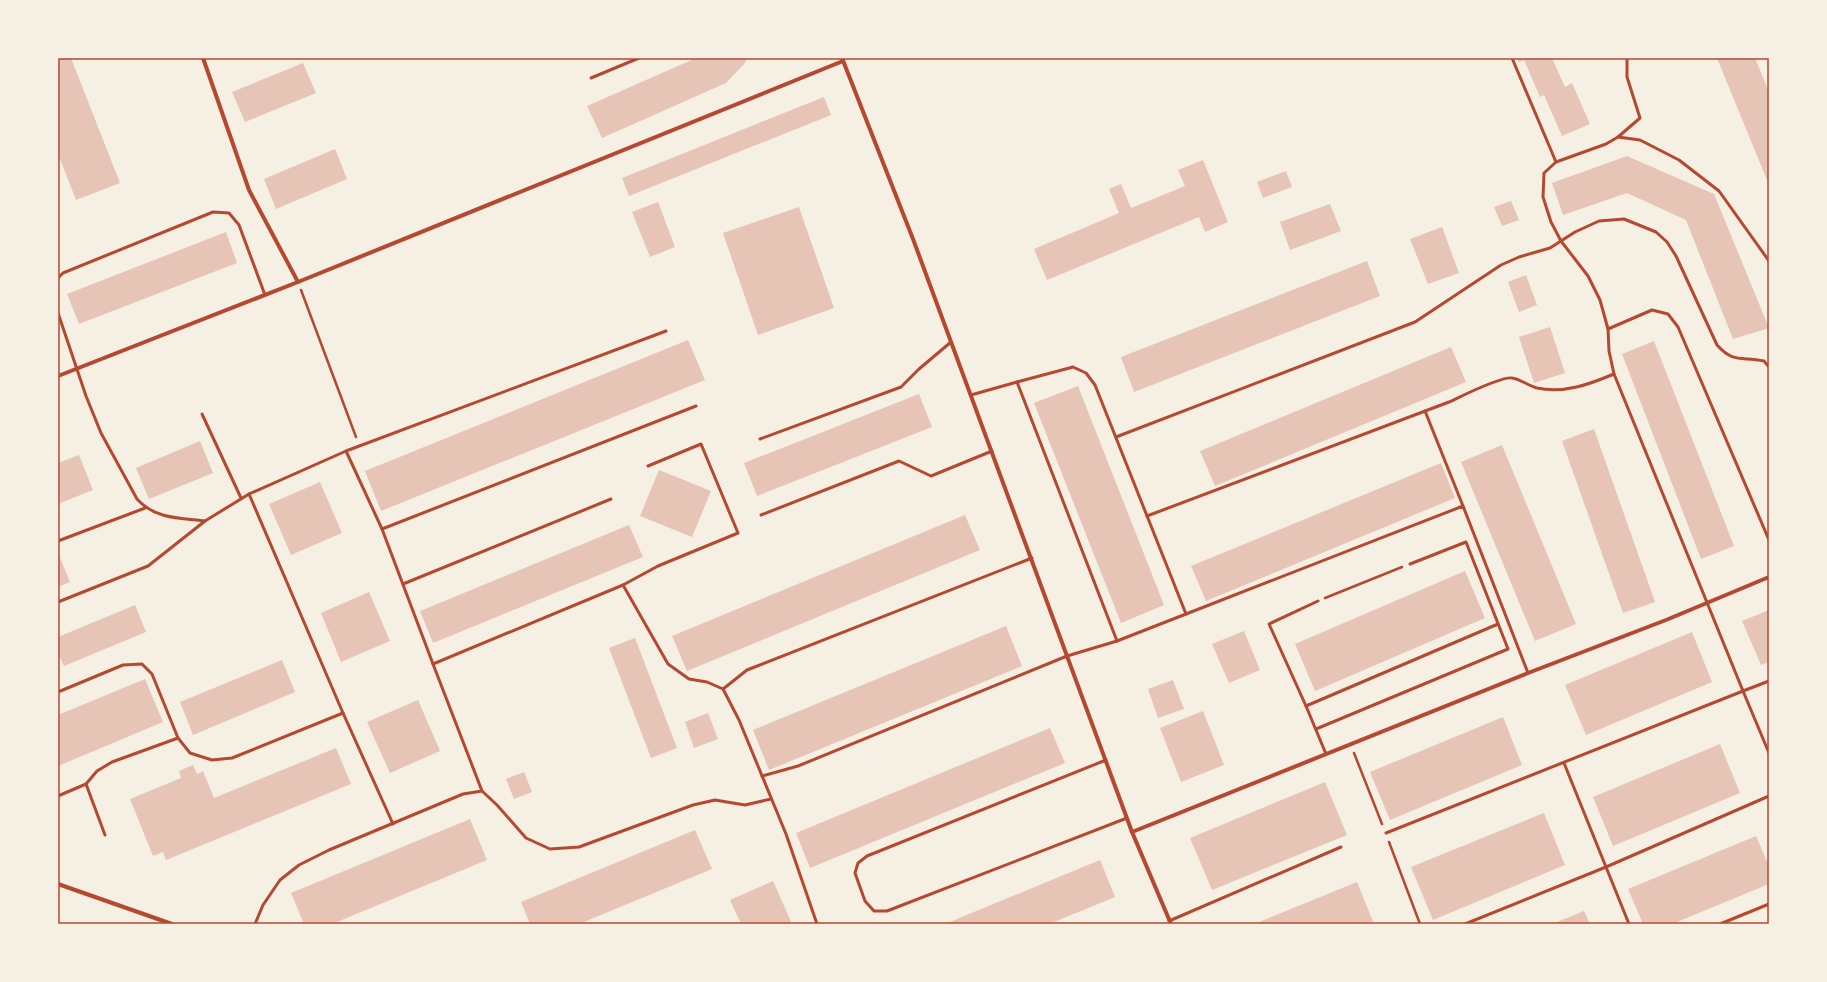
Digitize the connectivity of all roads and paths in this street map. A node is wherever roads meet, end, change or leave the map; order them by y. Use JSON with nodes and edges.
{"nodes":[{"id":1,"x":203,"y":58,"type":"edge"},
{"id":2,"x":639,"y":58,"type":"edge"},
{"id":3,"x":1512,"y":58,"type":"edge"},
{"id":4,"x":1627,"y":58,"type":"edge"},
{"id":5,"x":843,"y":59,"type":"edge"},
{"id":6,"x":591,"y":78,"type":"dead end"},
{"id":7,"x":1618,"y":137,"type":"junction"},
{"id":8,"x":1556,"y":162,"type":"junction"},
{"id":9,"x":1561,"y":241,"type":"junction"},
{"id":10,"x":1769,"y":261,"type":"edge"},
{"id":11,"x":58,"y":278,"type":"edge"},
{"id":12,"x":298,"y":282,"type":"junction"},
{"id":13,"x":265,"y":295,"type":"junction"},
{"id":14,"x":58,"y":313,"type":"edge"},
{"id":15,"x":1608,"y":328,"type":"junction"},
{"id":16,"x":666,"y":331,"type":"dead end"},
{"id":17,"x":951,"y":342,"type":"junction"},
{"id":18,"x":1769,"y":367,"type":"edge"},
{"id":19,"x":77,"y":368,"type":"junction"},
{"id":20,"x":1614,"y":374,"type":"junction"},
{"id":21,"x":58,"y":376,"type":"edge"},
{"id":22,"x":1017,"y":382,"type":"junction"},
{"id":23,"x":971,"y":394,"type":"junction"},
{"id":24,"x":696,"y":406,"type":"dead end"},
{"id":25,"x":1425,"y":412,"type":"junction"},
{"id":26,"x":202,"y":414,"type":"dead end"},
{"id":27,"x":1116,"y":437,"type":"junction"},
{"id":28,"x":760,"y":439,"type":"dead end"},
{"id":29,"x":360,"y":446,"type":"junction"},
{"id":30,"x":346,"y":451,"type":"junction"},
{"id":31,"x":992,"y":451,"type":"junction"},
{"id":32,"x":648,"y":466,"type":"dead end"},
{"id":33,"x":249,"y":494,"type":"junction"},
{"id":34,"x":241,"y":498,"type":"junction"},
{"id":35,"x":611,"y":500,"type":"dead end"},
{"id":36,"x":1463,"y":506,"type":"junction"},
{"id":37,"x":145,"y":508,"type":"junction"},
{"id":38,"x":760,"y":515,"type":"dead end"},
{"id":39,"x":1147,"y":516,"type":"junction"},
{"id":40,"x":205,"y":521,"type":"junction"},
{"id":41,"x":382,"y":529,"type":"junction"},
{"id":42,"x":1769,"y":540,"type":"edge"},
{"id":43,"x":58,"y":541,"type":"edge"},
{"id":44,"x":1032,"y":558,"type":"junction"},
{"id":45,"x":1410,"y":564,"type":"joint"},
{"id":46,"x":1769,"y":577,"type":"edge"},
{"id":47,"x":403,"y":584,"type":"junction"},
{"id":48,"x":623,"y":585,"type":"junction"},
{"id":49,"x":1318,"y":601,"type":"joint"},
{"id":50,"x":58,"y":602,"type":"edge"},
{"id":51,"x":1707,"y":604,"type":"junction"},
{"id":52,"x":1186,"y":614,"type":"junction"},
{"id":53,"x":1498,"y":624,"type":"junction"},
{"id":54,"x":1117,"y":641,"type":"junction"},
{"id":55,"x":1067,"y":656,"type":"junction"},
{"id":56,"x":433,"y":664,"type":"junction"},
{"id":57,"x":1528,"y":673,"type":"junction"},
{"id":58,"x":1769,"y":681,"type":"edge"},
{"id":59,"x":723,"y":689,"type":"junction"},
{"id":60,"x":1743,"y":691,"type":"junction"},
{"id":61,"x":58,"y":692,"type":"edge"},
{"id":62,"x":1306,"y":706,"type":"junction"},
{"id":63,"x":342,"y":713,"type":"junction"},
{"id":64,"x":1316,"y":729,"type":"junction"},
{"id":65,"x":178,"y":738,"type":"junction"},
{"id":66,"x":1769,"y":753,"type":"edge"},
{"id":67,"x":1326,"y":754,"type":"junction"},
{"id":68,"x":1106,"y":760,"type":"junction"},
{"id":69,"x":1564,"y":763,"type":"junction"},
{"id":70,"x":762,"y":776,"type":"junction"},
{"id":71,"x":86,"y":784,"type":"junction"},
{"id":72,"x":482,"y":791,"type":"junction"},
{"id":73,"x":58,"y":796,"type":"edge"},
{"id":74,"x":1769,"y":796,"type":"edge"},
{"id":75,"x":771,"y":799,"type":"junction"},
{"id":76,"x":1127,"y":818,"type":"junction"},
{"id":77,"x":393,"y":824,"type":"junction"},
{"id":78,"x":1132,"y":832,"type":"junction"},
{"id":79,"x":1386,"y":833,"type":"dead end"},
{"id":80,"x":105,"y":835,"type":"dead end"},
{"id":81,"x":1341,"y":847,"type":"dead end"},
{"id":82,"x":1606,"y":867,"type":"junction"},
{"id":83,"x":58,"y":884,"type":"edge"},
{"id":84,"x":1769,"y":904,"type":"edge"},
{"id":85,"x":1170,"y":922,"type":"edge"},
{"id":86,"x":172,"y":924,"type":"edge"},
{"id":87,"x":255,"y":924,"type":"edge"},
{"id":88,"x":817,"y":924,"type":"edge"},
{"id":89,"x":1465,"y":924,"type":"edge"},
{"id":90,"x":1629,"y":924,"type":"edge"},
{"id":91,"x":1720,"y":924,"type":"edge"}],
"edges":[{"from":1,"to":12,"type":"street"},
{"from":2,"to":6,"type":"lane"},
{"from":3,"to":8,"type":"lane"},
{"from":4,"to":7,"type":"lane"},
{"from":5,"to":12,"type":"street"},
{"from":5,"to":17,"type":"street"},
{"from":7,"to":8,"type":"lane"},
{"from":7,"to":10,"type":"lane"},
{"from":8,"to":9,"type":"lane"},
{"from":9,"to":15,"type":"lane"},
{"from":9,"to":18,"type":"lane"},
{"from":9,"to":27,"type":"lane"},
{"from":11,"to":13,"type":"lane"},
{"from":12,"to":13,"type":"street"},
{"from":12,"to":29,"type":"path"},
{"from":13,"to":19,"type":"street"},
{"from":14,"to":19,"type":"lane"},
{"from":15,"to":20,"type":"lane"},
{"from":15,"to":42,"type":"lane"},
{"from":16,"to":29,"type":"lane"},
{"from":17,"to":23,"type":"street"},
{"from":17,"to":28,"type":"lane"},
{"from":19,"to":21,"type":"street"},
{"from":19,"to":37,"type":"lane"},
{"from":20,"to":25,"type":"lane"},
{"from":20,"to":51,"type":"lane"},
{"from":22,"to":23,"type":"lane"},
{"from":22,"to":27,"type":"lane"},
{"from":22,"to":54,"type":"lane"},
{"from":23,"to":31,"type":"street"},
{"from":24,"to":41,"type":"lane"},
{"from":25,"to":36,"type":"lane"},
{"from":25,"to":39,"type":"lane"},
{"from":26,"to":34,"type":"lane"},
{"from":27,"to":39,"type":"lane"},
{"from":29,"to":30,"type":"lane"},
{"from":30,"to":33,"type":"lane"},
{"from":30,"to":41,"type":"lane"},
{"from":31,"to":38,"type":"lane"},
{"from":31,"to":44,"type":"street"},
{"from":32,"to":48,"type":"lane"},
{"from":33,"to":34,"type":"lane"},
{"from":33,"to":63,"type":"lane"},
{"from":34,"to":40,"type":"lane"},
{"from":35,"to":47,"type":"lane"},
{"from":36,"to":52,"type":"lane"},
{"from":36,"to":57,"type":"lane"},
{"from":37,"to":40,"type":"lane"},
{"from":37,"to":43,"type":"lane"},
{"from":39,"to":52,"type":"lane"},
{"from":40,"to":50,"type":"lane"},
{"from":41,"to":47,"type":"lane"},
{"from":44,"to":55,"type":"street"},
{"from":44,"to":59,"type":"lane"},
{"from":45,"to":49,"type":"path"},
{"from":45,"to":53,"type":"lane"},
{"from":46,"to":51,"type":"street"},
{"from":47,"to":56,"type":"lane"},
{"from":48,"to":56,"type":"lane"},
{"from":48,"to":59,"type":"lane"},
{"from":49,"to":62,"type":"lane"},
{"from":51,"to":57,"type":"street"},
{"from":51,"to":60,"type":"lane"},
{"from":52,"to":54,"type":"lane"},
{"from":53,"to":62,"type":"lane"},
{"from":53,"to":64,"type":"lane"},
{"from":54,"to":55,"type":"lane"},
{"from":55,"to":68,"type":"street"},
{"from":55,"to":70,"type":"lane"},
{"from":56,"to":72,"type":"lane"},
{"from":57,"to":67,"type":"street"},
{"from":58,"to":60,"type":"lane"},
{"from":59,"to":70,"type":"lane"},
{"from":60,"to":66,"type":"lane"},
{"from":60,"to":69,"type":"lane"},
{"from":61,"to":65,"type":"lane"},
{"from":62,"to":64,"type":"lane"},
{"from":63,"to":65,"type":"lane"},
{"from":63,"to":77,"type":"lane"},
{"from":64,"to":67,"type":"lane"},
{"from":65,"to":71,"type":"lane"},
{"from":67,"to":78,"type":"street"},
{"from":68,"to":76,"type":"street"},
{"from":68,"to":76,"type":"lane"},
{"from":69,"to":79,"type":"lane"},
{"from":69,"to":82,"type":"lane"},
{"from":70,"to":75,"type":"lane"},
{"from":71,"to":73,"type":"lane"},
{"from":71,"to":80,"type":"lane"},
{"from":72,"to":75,"type":"lane"},
{"from":72,"to":77,"type":"lane"},
{"from":74,"to":82,"type":"lane"},
{"from":75,"to":88,"type":"lane"},
{"from":76,"to":78,"type":"street"},
{"from":77,"to":87,"type":"lane"},
{"from":78,"to":85,"type":"street"},
{"from":81,"to":85,"type":"lane"},
{"from":82,"to":89,"type":"lane"},
{"from":82,"to":90,"type":"lane"},
{"from":83,"to":86,"type":"street"},
{"from":84,"to":91,"type":"lane"}]}
